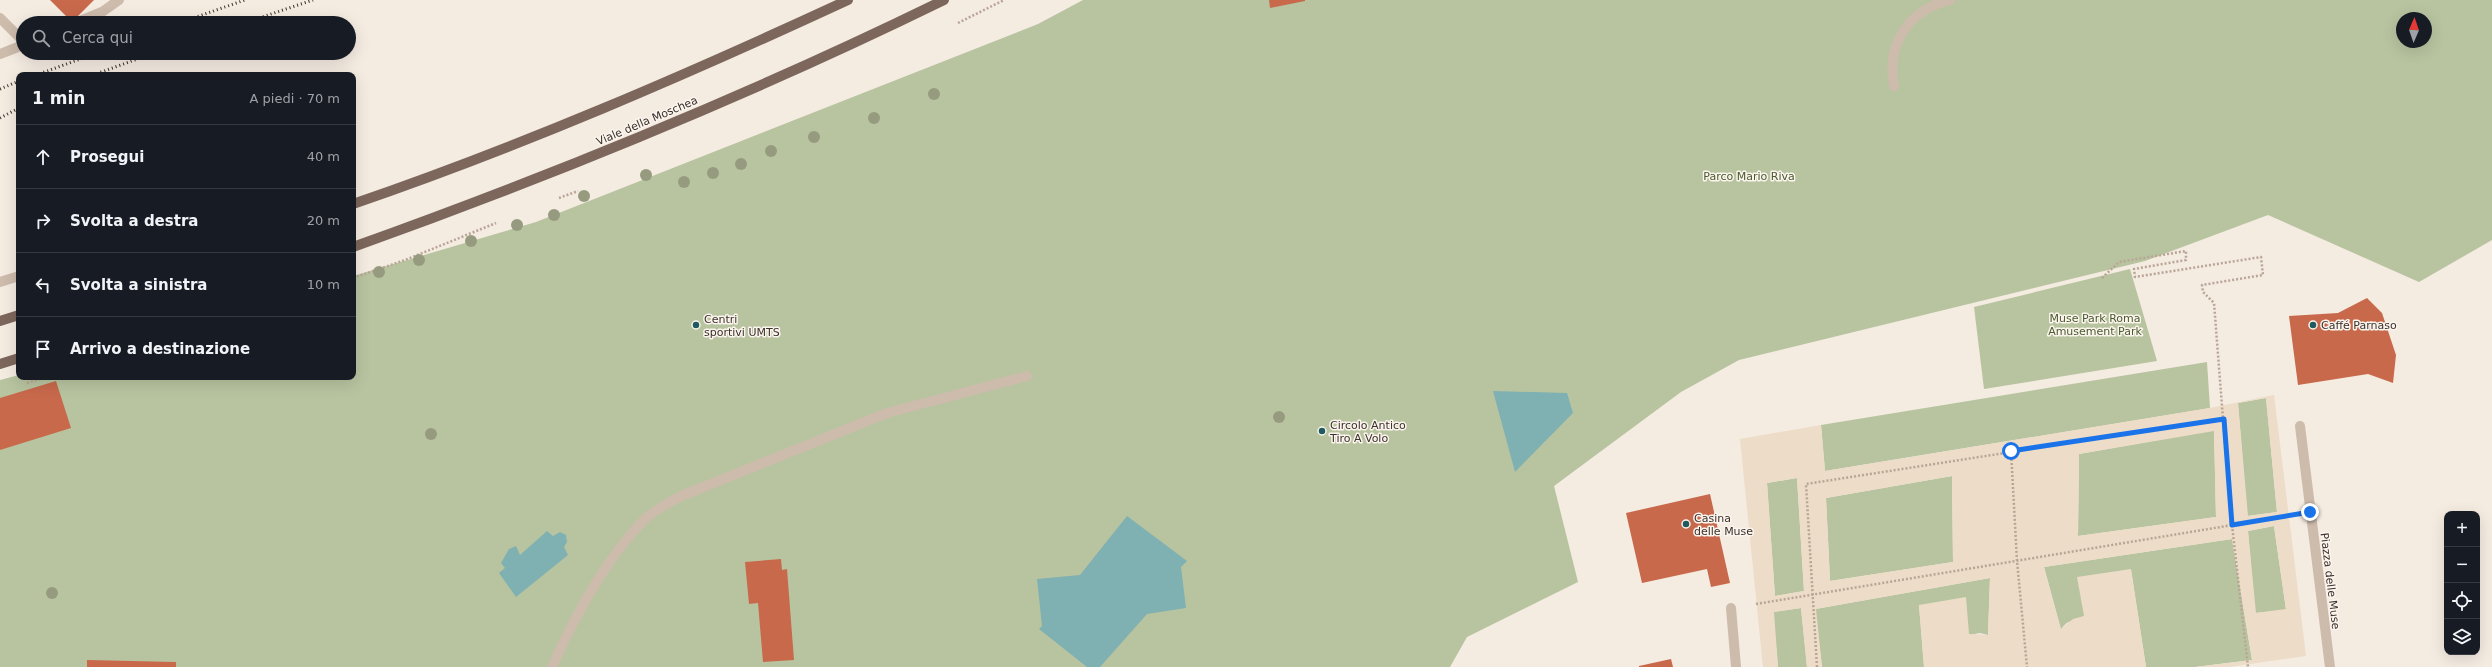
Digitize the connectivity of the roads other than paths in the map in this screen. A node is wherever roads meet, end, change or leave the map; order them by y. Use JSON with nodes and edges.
{"nodes":[{"id":1,"x":119,"y":0,"type":"edge"},
{"id":2,"x":848,"y":0,"type":"edge"},
{"id":3,"x":944,"y":0,"type":"edge"},
{"id":4,"x":1950,"y":0,"type":"edge"},
{"id":5,"x":92,"y":16,"type":"edge"},
{"id":6,"x":0,"y":18,"type":"edge"},
{"id":7,"x":16,"y":35,"type":"edge"},
{"id":8,"x":16,"y":48,"type":"edge"},
{"id":9,"x":0,"y":54,"type":"edge"},
{"id":10,"x":1894,"y":86,"type":"dead end"},
{"id":11,"x":356,"y":203,"type":"edge"},
{"id":12,"x":356,"y":246,"type":"edge"},
{"id":13,"x":16,"y":277,"type":"edge"},
{"id":14,"x":0,"y":282,"type":"edge"},
{"id":15,"x":16,"y":316,"type":"edge"},
{"id":16,"x":0,"y":321,"type":"edge"},
{"id":17,"x":16,"y":359,"type":"edge"},
{"id":18,"x":0,"y":364,"type":"edge"},
{"id":19,"x":1027,"y":376,"type":"dead end"},
{"id":20,"x":2300,"y":426,"type":"dead end"},
{"id":21,"x":1731,"y":608,"type":"road end"},
{"id":22,"x":552,"y":667,"type":"edge"},
{"id":23,"x":1736,"y":667,"type":"edge"},
{"id":24,"x":2330,"y":667,"type":"edge"}],
"edges":[{"from":1,"to":5,"type":"street"},
{"from":2,"to":11,"type":"main road"},
{"from":3,"to":12,"type":"main road","name":"Viale della Moschea"},
{"from":4,"to":10,"type":"street"},
{"from":6,"to":7,"type":"street"},
{"from":8,"to":9,"type":"street"},
{"from":13,"to":14,"type":"street"},
{"from":15,"to":16,"type":"main road"},
{"from":17,"to":18,"type":"main road"},
{"from":19,"to":22,"type":"street"},
{"from":20,"to":24,"type":"street","name":"Piazza delle Muse"},
{"from":21,"to":23,"type":"street"}]}
